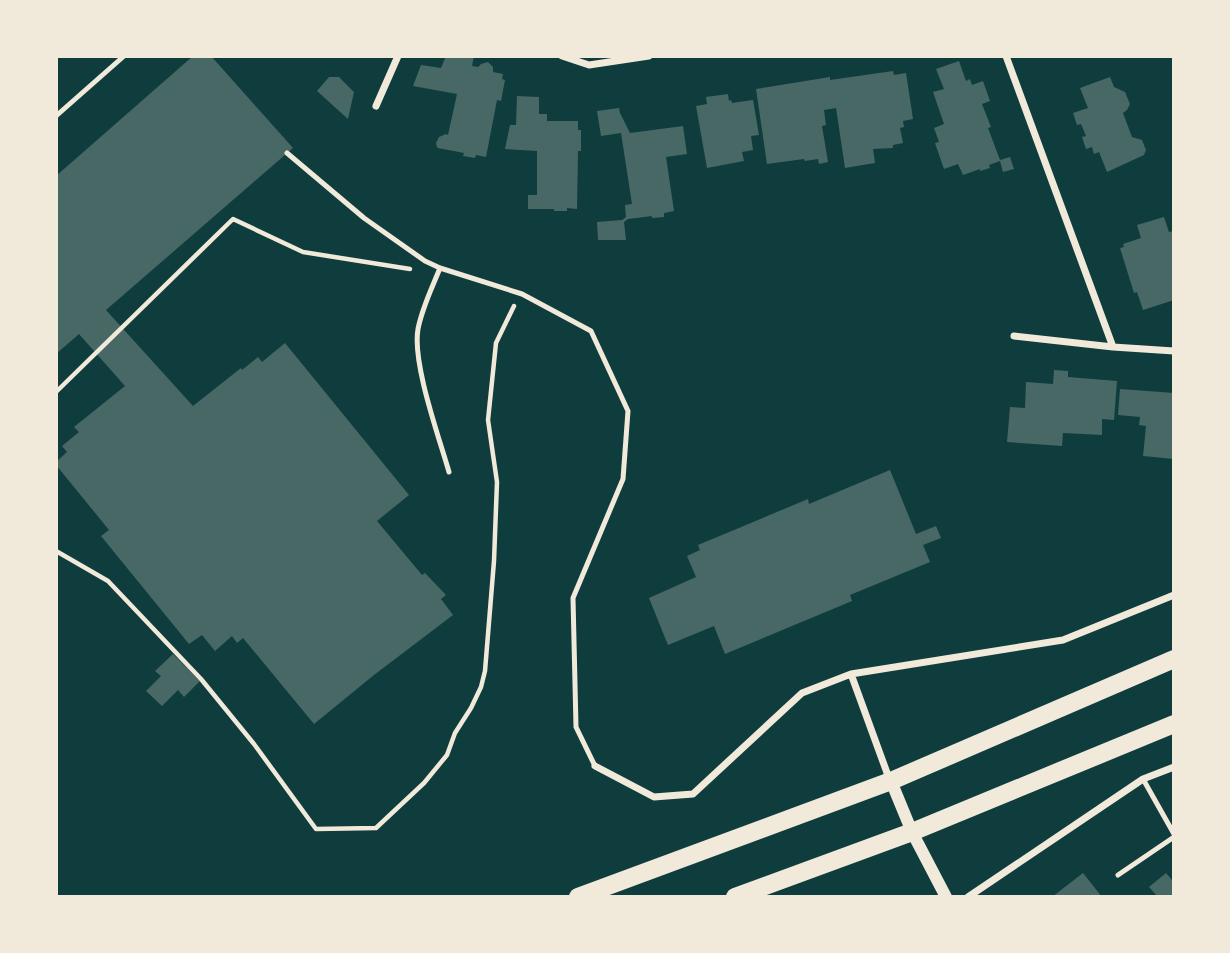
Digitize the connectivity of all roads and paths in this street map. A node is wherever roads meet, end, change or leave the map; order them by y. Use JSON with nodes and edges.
{"nodes":[{"id":1,"x":124,"y":56,"type":"edge"},
{"id":2,"x":398,"y":56,"type":"edge"},
{"id":3,"x":562,"y":56,"type":"edge"},
{"id":4,"x":649,"y":56,"type":"edge"},
{"id":5,"x":1006,"y":56,"type":"edge"},
{"id":6,"x":376,"y":107,"type":"dead end"},
{"id":7,"x":56,"y":116,"type":"edge"},
{"id":8,"x":287,"y":153,"type":"dead end"},
{"id":9,"x":440,"y":268,"type":"junction"},
{"id":10,"x":436,"y":277,"type":"junction"},
{"id":11,"x":516,"y":304,"type":"dead end"},
{"id":12,"x":1014,"y":336,"type":"dead end"},
{"id":13,"x":1113,"y":347,"type":"junction"},
{"id":14,"x":1174,"y":351,"type":"edge"},
{"id":15,"x":56,"y":392,"type":"edge"},
{"id":16,"x":449,"y":472,"type":"dead end"},
{"id":17,"x":56,"y":551,"type":"edge"},
{"id":18,"x":1174,"y":595,"type":"edge"},
{"id":19,"x":1174,"y":659,"type":"edge"},
{"id":20,"x":851,"y":674,"type":"junction"},
{"id":21,"x":1174,"y":724,"type":"edge"},
{"id":22,"x":595,"y":766,"type":"joint"},
{"id":23,"x":1174,"y":767,"type":"edge"},
{"id":24,"x":1143,"y":779,"type":"junction"},
{"id":25,"x":891,"y":781,"type":"junction"},
{"id":26,"x":912,"y":832,"type":"junction"},
{"id":27,"x":1174,"y":835,"type":"edge"},
{"id":28,"x":1118,"y":875,"type":"dead end"},
{"id":29,"x":578,"y":897,"type":"edge"},
{"id":30,"x":735,"y":897,"type":"edge"},
{"id":31,"x":946,"y":897,"type":"edge"},
{"id":32,"x":968,"y":897,"type":"edge"}],
"edges":[{"from":1,"to":7,"type":"lane"},
{"from":2,"to":6,"type":"street"},
{"from":3,"to":4,"type":"street"},
{"from":5,"to":13,"type":"street"},
{"from":8,"to":9,"type":"lane"},
{"from":9,"to":10,"type":"lane"},
{"from":9,"to":22,"type":"lane"},
{"from":10,"to":15,"type":"path"},
{"from":10,"to":16,"type":"lane"},
{"from":11,"to":17,"type":"path"},
{"from":12,"to":13,"type":"street"},
{"from":13,"to":14,"type":"street"},
{"from":18,"to":20,"type":"street"},
{"from":19,"to":25,"type":"main road"},
{"from":20,"to":22,"type":"street"},
{"from":20,"to":25,"type":"street"},
{"from":21,"to":26,"type":"main road"},
{"from":23,"to":24,"type":"street"},
{"from":24,"to":27,"type":"lane"},
{"from":24,"to":32,"type":"street"},
{"from":25,"to":26,"type":"street"},
{"from":25,"to":29,"type":"main road"},
{"from":26,"to":30,"type":"main road"},
{"from":26,"to":31,"type":"street"},
{"from":27,"to":28,"type":"lane"}]}
